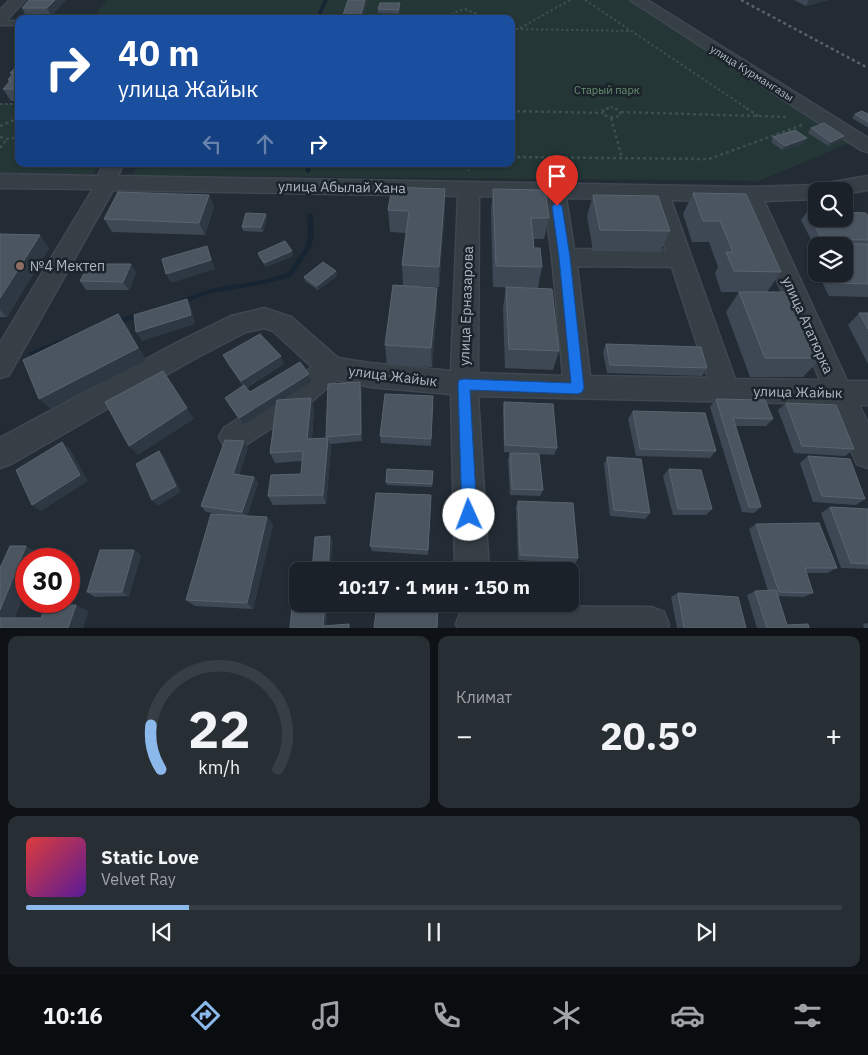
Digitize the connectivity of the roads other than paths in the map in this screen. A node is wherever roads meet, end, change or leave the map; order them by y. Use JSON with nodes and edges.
{"nodes":[{"id":1,"x":18,"y":0,"type":"edge"},
{"id":2,"x":637,"y":0,"type":"edge"},
{"id":3,"x":0,"y":21,"type":"edge"},
{"id":4,"x":15,"y":23,"type":"edge"},
{"id":5,"x":868,"y":146,"type":"edge"},
{"id":6,"x":109,"y":174,"type":"edge"},
{"id":7,"x":0,"y":181,"type":"edge"},
{"id":8,"x":868,"y":183,"type":"edge"},
{"id":9,"x":853,"y":185,"type":"edge"},
{"id":10,"x":469,"y":190,"type":"junction"},
{"id":11,"x":554,"y":191,"type":"junction"},
{"id":12,"x":658,"y":192,"type":"junction"},
{"id":13,"x":808,"y":192,"type":"edge"},
{"id":14,"x":751,"y":194,"type":"junction"},
{"id":15,"x":564,"y":257,"type":"junction"},
{"id":16,"x":681,"y":259,"type":"junction"},
{"id":17,"x":0,"y":367,"type":"edge"},
{"id":18,"x":331,"y":368,"type":"junction"},
{"id":19,"x":464,"y":384,"type":"junction"},
{"id":20,"x":578,"y":388,"type":"junction"},
{"id":21,"x":726,"y":390,"type":"junction"},
{"id":22,"x":839,"y":393,"type":"junction"},
{"id":23,"x":868,"y":393,"type":"edge"},
{"id":24,"x":234,"y":437,"type":"dead end"},
{"id":25,"x":0,"y":454,"type":"edge"},
{"id":26,"x":868,"y":454,"type":"edge"},
{"id":27,"x":472,"y":562,"type":"edge"},
{"id":28,"x":474,"y":618,"type":"edge"},
{"id":29,"x":651,"y":625,"type":"dead end"}],
"edges":[{"from":1,"to":3,"type":"street"},
{"from":2,"to":5,"type":"street","name":"улица Курмангазы"},
{"from":3,"to":4,"type":"lane"},
{"from":6,"to":7,"type":"street","name":"улица Абылай Хана"},
{"from":6,"to":10,"type":"street","name":"улица Абылай Хана"},
{"from":6,"to":17,"type":"street"},
{"from":8,"to":9,"type":"street","name":"улица Абылай Хана"},
{"from":10,"to":11,"type":"street","name":"улица Абылай Хана"},
{"from":10,"to":19,"type":"street","name":"улица Ерназарова"},
{"from":11,"to":12,"type":"street","name":"улица Абылай Хана"},
{"from":11,"to":15,"type":"street"},
{"from":12,"to":14,"type":"street","name":"улица Абылай Хана"},
{"from":12,"to":16,"type":"street"},
{"from":13,"to":14,"type":"street","name":"улица Абылай Хана"},
{"from":14,"to":22,"type":"street","name":"улица Ататюрка"},
{"from":15,"to":16,"type":"street"},
{"from":15,"to":20,"type":"street"},
{"from":16,"to":21,"type":"street"},
{"from":18,"to":19,"type":"street","name":"улица Жайык"},
{"from":18,"to":24,"type":"street"},
{"from":18,"to":25,"type":"street","name":"улица Жайык"},
{"from":19,"to":20,"type":"street","name":"улица Жайык"},
{"from":19,"to":27,"type":"street","name":"улица Ерназарова"},
{"from":20,"to":21,"type":"street","name":"улица Жайык"},
{"from":21,"to":22,"type":"street","name":"улица Жайык"},
{"from":22,"to":23,"type":"street","name":"улица Жайык"},
{"from":22,"to":26,"type":"street","name":"улица Ататюрка"},
{"from":28,"to":29,"type":"street"}]}
